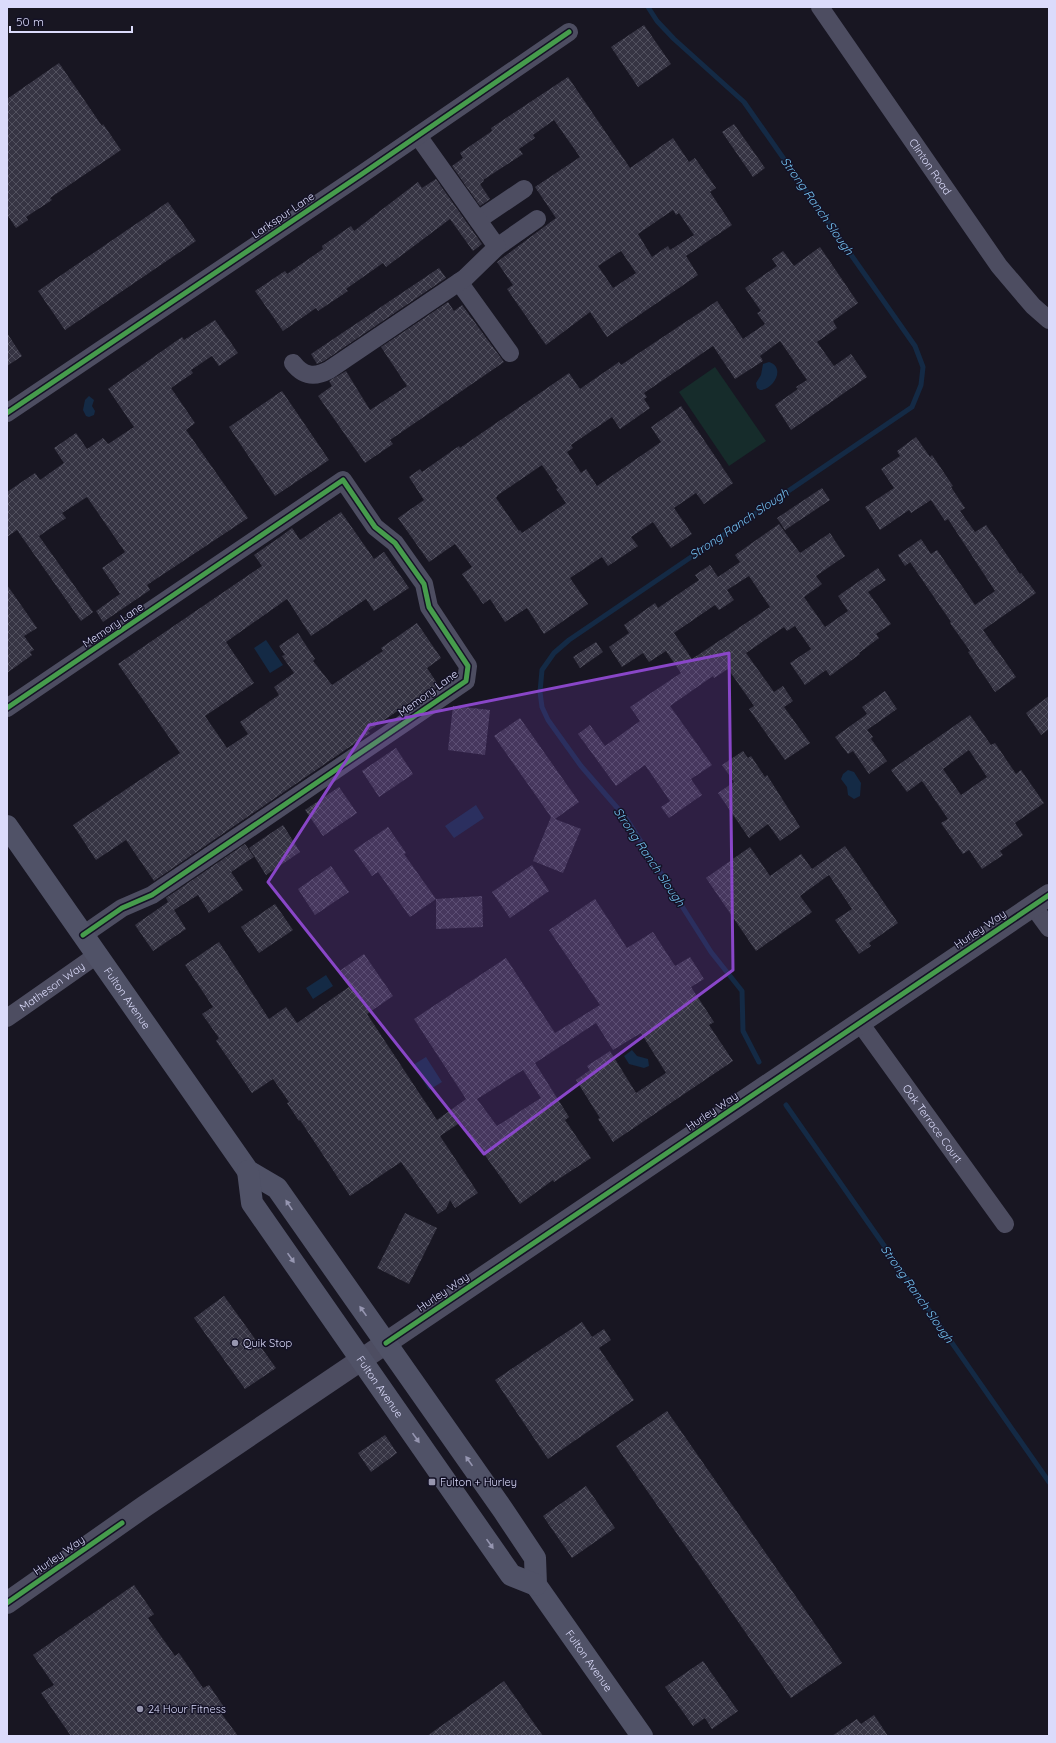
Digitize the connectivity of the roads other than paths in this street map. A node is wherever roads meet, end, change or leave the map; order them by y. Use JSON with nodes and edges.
{"nodes":[{"id":1,"x":820,"y":7,"type":"edge"},
{"id":2,"x":568,"y":32,"type":"dead end"},
{"id":3,"x":418,"y":136,"type":"junction"},
{"id":4,"x":524,"y":189,"type":"dead end"},
{"id":5,"x":537,"y":219,"type":"dead end"},
{"id":6,"x":478,"y":220,"type":"junction"},
{"id":7,"x":497,"y":247,"type":"junction"},
{"id":8,"x":460,"y":282,"type":"junction"},
{"id":9,"x":1049,"y":319,"type":"edge"},
{"id":10,"x":510,"y":353,"type":"dead end"},
{"id":11,"x":293,"y":363,"type":"dead end"},
{"id":12,"x":7,"y":414,"type":"edge"},
{"id":13,"x":7,"y":708,"type":"edge"},
{"id":14,"x":7,"y":826,"type":"edge"},
{"id":15,"x":1041,"y":900,"type":"edge"},
{"id":16,"x":1049,"y":928,"type":"edge"},
{"id":17,"x":83,"y":935,"type":"junction"},
{"id":18,"x":97,"y":955,"type":"junction"},
{"id":19,"x":7,"y":1018,"type":"edge"},
{"id":20,"x":860,"y":1023,"type":"junction"},
{"id":21,"x":248,"y":1171,"type":"junction"},
{"id":22,"x":1004,"y":1224,"type":"dead end"},
{"id":23,"x":386,"y":1343,"type":"junction"},
{"id":24,"x":362,"y":1360,"type":"junction"},
{"id":25,"x":536,"y":1585,"type":"junction"},
{"id":26,"x":7,"y":1602,"type":"edge"},
{"id":27,"x":642,"y":1736,"type":"edge"}],
"edges":[{"from":1,"to":9,"type":"street","name":"Clinton Road"},
{"from":2,"to":3,"type":"street","name":"Larkspur Lane"},
{"from":3,"to":6,"type":"street"},
{"from":3,"to":12,"type":"street","name":"Larkspur Lane"},
{"from":4,"to":6,"type":"street"},
{"from":5,"to":7,"type":"street"},
{"from":6,"to":7,"type":"street"},
{"from":7,"to":8,"type":"street"},
{"from":8,"to":10,"type":"street"},
{"from":8,"to":11,"type":"street"},
{"from":13,"to":17,"type":"street","name":"Memory Lane"},
{"from":14,"to":17,"type":"main road","name":"Fulton Avenue"},
{"from":15,"to":16,"type":"street"},
{"from":15,"to":20,"type":"street","name":"Hurley Way"},
{"from":17,"to":18,"type":"main road","name":"Fulton Avenue"},
{"from":18,"to":19,"type":"street","name":"Matheson Way"},
{"from":18,"to":21,"type":"main road","name":"Fulton Avenue"},
{"from":20,"to":22,"type":"street","name":"Oak Terrace Court"},
{"from":20,"to":23,"type":"street","name":"Hurley Way"},
{"from":23,"to":21,"type":"main road","name":"Fulton Avenue","one_way":true},
{"from":21,"to":24,"type":"main road","name":"Fulton Avenue","one_way":true},
{"from":23,"to":24,"type":"street","name":"Hurley Way"},
{"from":25,"to":23,"type":"main road","name":"Fulton Avenue","one_way":true},
{"from":24,"to":25,"type":"main road","name":"Fulton Avenue","one_way":true},
{"from":24,"to":26,"type":"street","name":"Hurley Way"},
{"from":25,"to":27,"type":"main road","name":"Fulton Avenue"}]}
